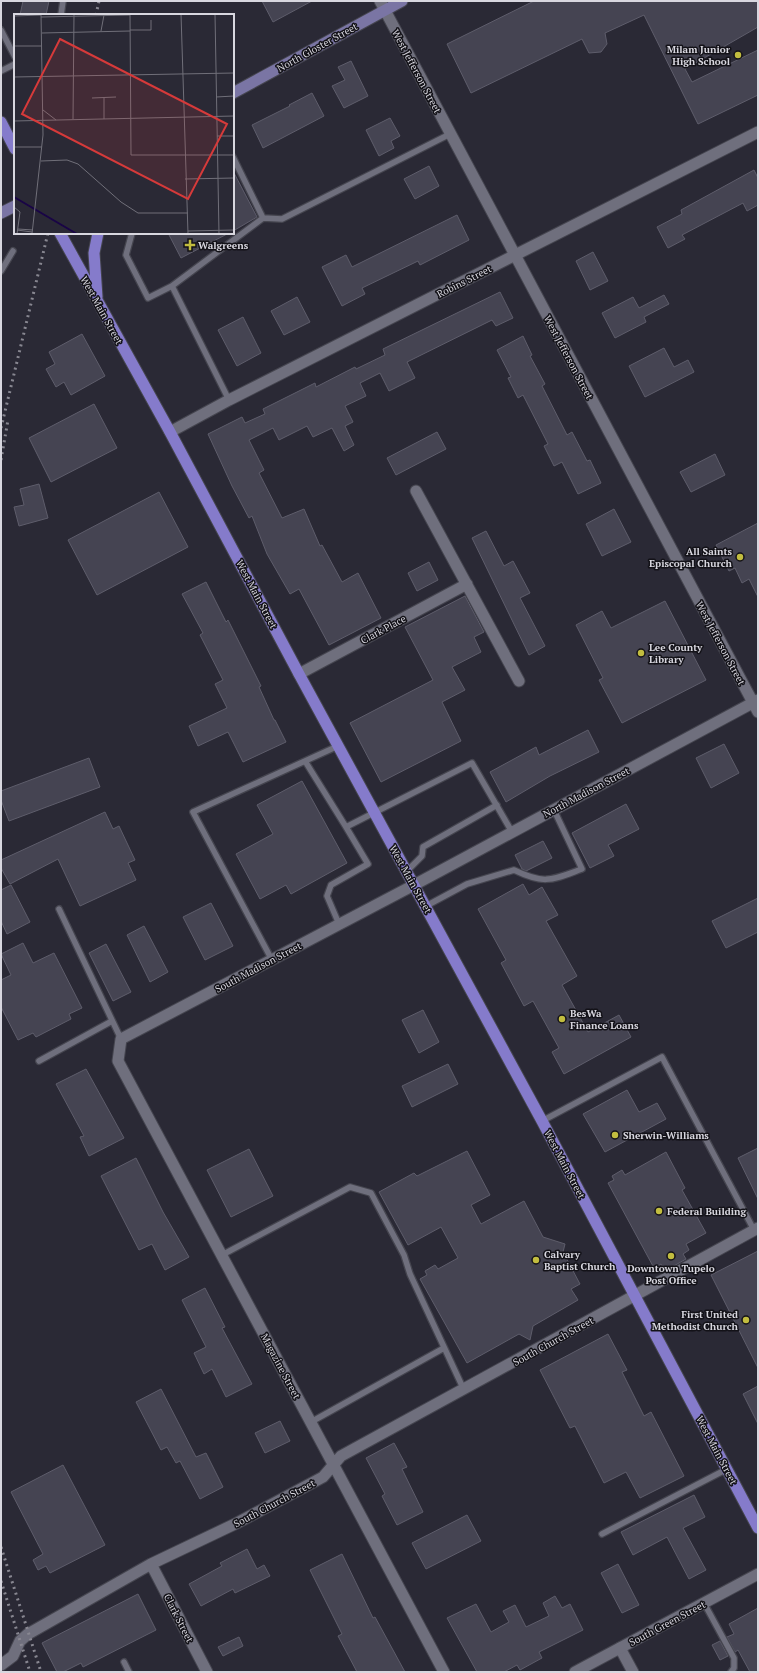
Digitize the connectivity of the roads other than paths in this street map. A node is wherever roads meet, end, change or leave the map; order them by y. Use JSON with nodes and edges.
{"nodes":[{"id":1,"x":64,"y":1,"type":"edge"},
{"id":2,"x":402,"y":1,"type":"edge"},
{"id":3,"x":382,"y":6,"type":"edge"},
{"id":4,"x":60,"y":14,"type":"edge"},
{"id":5,"x":1,"y":30,"type":"edge"},
{"id":6,"x":14,"y":55,"type":"edge"},
{"id":7,"x":14,"y":64,"type":"edge"},
{"id":8,"x":1,"y":71,"type":"edge"},
{"id":9,"x":234,"y":92,"type":"edge"},
{"id":10,"x":1,"y":122,"type":"edge"},
{"id":11,"x":758,"y":132,"type":"edge"},
{"id":12,"x":450,"y":134,"type":"junction"},
{"id":13,"x":14,"y":147,"type":"edge"},
{"id":14,"x":234,"y":159,"type":"edge"},
{"id":15,"x":14,"y":206,"type":"edge"},
{"id":16,"x":1,"y":213,"type":"edge"},
{"id":17,"x":263,"y":218,"type":"junction"},
{"id":18,"x":61,"y":234,"type":"edge"},
{"id":19,"x":98,"y":234,"type":"edge"},
{"id":20,"x":132,"y":234,"type":"edge"},
{"id":21,"x":13,"y":251,"type":"dead end"},
{"id":22,"x":515,"y":255,"type":"junction"},
{"id":23,"x":1,"y":271,"type":"edge"},
{"id":24,"x":172,"y":286,"type":"junction"},
{"id":25,"x":97,"y":302,"type":"junction"},
{"id":26,"x":229,"y":400,"type":"junction"},
{"id":27,"x":170,"y":432,"type":"junction"},
{"id":28,"x":416,"y":491,"type":"dead end"},
{"id":29,"x":467,"y":584,"type":"junction"},
{"id":30,"x":299,"y":674,"type":"junction"},
{"id":31,"x":519,"y":681,"type":"dead end"},
{"id":32,"x":756,"y":705,"type":"edge"},
{"id":33,"x":338,"y":746,"type":"junction"},
{"id":34,"x":305,"y":761,"type":"junction"},
{"id":35,"x":497,"y":805,"type":"junction"},
{"id":36,"x":554,"y":810,"type":"junction"},
{"id":37,"x":374,"y":812,"type":"junction"},
{"id":38,"x":346,"y":827,"type":"junction"},
{"id":39,"x":512,"y":832,"type":"junction"},
{"id":40,"x":407,"y":871,"type":"junction"},
{"id":41,"x":414,"y":885,"type":"junction"},
{"id":42,"x":426,"y":906,"type":"junction"},
{"id":43,"x":59,"y":909,"type":"dead end"},
{"id":44,"x":339,"y":924,"type":"junction"},
{"id":45,"x":272,"y":960,"type":"junction"},
{"id":46,"x":112,"y":1021,"type":"junction"},
{"id":47,"x":121,"y":1039,"type":"junction"},
{"id":48,"x":39,"y":1061,"type":"dead end"},
{"id":49,"x":542,"y":1121,"type":"junction"},
{"id":50,"x":756,"y":1229,"type":"edge"},
{"id":51,"x":222,"y":1255,"type":"junction"},
{"id":52,"x":635,"y":1297,"type":"junction"},
{"id":53,"x":444,"y":1348,"type":"junction"},
{"id":54,"x":464,"y":1390,"type":"junction"},
{"id":55,"x":311,"y":1422,"type":"junction"},
{"id":56,"x":333,"y":1465,"type":"junction"},
{"id":57,"x":727,"y":1469,"type":"junction"},
{"id":58,"x":758,"y":1528,"type":"edge"},
{"id":59,"x":602,"y":1534,"type":"dead end"},
{"id":60,"x":151,"y":1564,"type":"junction"},
{"id":61,"x":758,"y":1574,"type":"edge"},
{"id":62,"x":704,"y":1603,"type":"junction"},
{"id":63,"x":620,"y":1648,"type":"junction"},
{"id":64,"x":124,"y":1662,"type":"dead end"},
{"id":65,"x":1,"y":1665,"type":"edge"},
{"id":66,"x":129,"y":1672,"type":"edge"},
{"id":67,"x":207,"y":1672,"type":"edge"},
{"id":68,"x":444,"y":1672,"type":"edge"},
{"id":69,"x":575,"y":1672,"type":"edge"},
{"id":70,"x":633,"y":1672,"type":"edge"},
{"id":71,"x":731,"y":1672,"type":"edge"}],
"edges":[{"from":1,"to":4,"type":"lane"},
{"from":2,"to":3,"type":"main road","name":"North Gloster Street"},
{"from":3,"to":9,"type":"main road","name":"North Gloster Street"},
{"from":3,"to":12,"type":"street","name":"West Jefferson Street"},
{"from":5,"to":6,"type":"lane"},
{"from":7,"to":8,"type":"lane"},
{"from":10,"to":13,"type":"main road"},
{"from":11,"to":22,"type":"street","name":"Robins Street"},
{"from":12,"to":17,"type":"lane"},
{"from":12,"to":22,"type":"street","name":"West Jefferson Street"},
{"from":14,"to":17,"type":"lane"},
{"from":15,"to":16,"type":"main road"},
{"from":17,"to":24,"type":"lane"},
{"from":18,"to":25,"type":"main road","name":"West Main Street"},
{"from":19,"to":25,"type":"main road"},
{"from":20,"to":24,"type":"lane"},
{"from":21,"to":23,"type":"lane"},
{"from":22,"to":26,"type":"street","name":"Robins Street"},
{"from":22,"to":32,"type":"street","name":"West Jefferson Street"},
{"from":24,"to":26,"type":"lane"},
{"from":25,"to":27,"type":"main road","name":"West Main Street"},
{"from":26,"to":27,"type":"street","name":"Robins Street"},
{"from":27,"to":30,"type":"main road","name":"West Main Street"},
{"from":28,"to":29,"type":"street"},
{"from":29,"to":30,"type":"street","name":"Clark Place"},
{"from":29,"to":31,"type":"street"},
{"from":30,"to":33,"type":"main road","name":"West Main Street"},
{"from":32,"to":36,"type":"street","name":"North Madison Street"},
{"from":33,"to":34,"type":"lane"},
{"from":33,"to":37,"type":"main road","name":"West Main Street"},
{"from":34,"to":38,"type":"lane"},
{"from":34,"to":45,"type":"lane"},
{"from":35,"to":37,"type":"lane"},
{"from":35,"to":39,"type":"lane"},
{"from":35,"to":40,"type":"lane"},
{"from":36,"to":39,"type":"street","name":"North Madison Street"},
{"from":36,"to":42,"type":"lane"},
{"from":37,"to":38,"type":"lane"},
{"from":37,"to":40,"type":"main road","name":"West Main Street"},
{"from":38,"to":44,"type":"lane"},
{"from":39,"to":41,"type":"street","name":"North Madison Street"},
{"from":40,"to":41,"type":"main road","name":"West Main Street"},
{"from":41,"to":42,"type":"main road","name":"West Main Street"},
{"from":41,"to":44,"type":"street","name":"South Madison Street"},
{"from":42,"to":49,"type":"main road","name":"West Main Street"},
{"from":43,"to":46,"type":"lane"},
{"from":44,"to":45,"type":"street","name":"South Madison Street"},
{"from":45,"to":47,"type":"street","name":"South Madison Street"},
{"from":46,"to":47,"type":"lane"},
{"from":46,"to":48,"type":"lane"},
{"from":47,"to":51,"type":"street","name":"Magazine Street"},
{"from":49,"to":50,"type":"lane"},
{"from":49,"to":52,"type":"main road","name":"West Main Street"},
{"from":50,"to":52,"type":"street","name":"South Church Street"},
{"from":51,"to":53,"type":"lane"},
{"from":51,"to":55,"type":"street","name":"Magazine Street"},
{"from":52,"to":54,"type":"street","name":"South Church Street"},
{"from":52,"to":57,"type":"main road","name":"West Main Street"},
{"from":53,"to":54,"type":"lane"},
{"from":53,"to":55,"type":"lane"},
{"from":54,"to":56,"type":"street","name":"South Church Street"},
{"from":55,"to":56,"type":"street","name":"Magazine Street"},
{"from":56,"to":60,"type":"street","name":"South Church Street"},
{"from":56,"to":68,"type":"street","name":"Magazine Street"},
{"from":57,"to":58,"type":"main road","name":"West Main Street"},
{"from":57,"to":59,"type":"lane"},
{"from":60,"to":65,"type":"street","name":"South Church Street"},
{"from":60,"to":67,"type":"street","name":"Clark Street"},
{"from":61,"to":62,"type":"street","name":"South Green Street"},
{"from":62,"to":63,"type":"street","name":"South Green Street"},
{"from":62,"to":71,"type":"lane"},
{"from":63,"to":69,"type":"street","name":"South Green Street"},
{"from":63,"to":70,"type":"street"},
{"from":64,"to":66,"type":"lane"}]}
